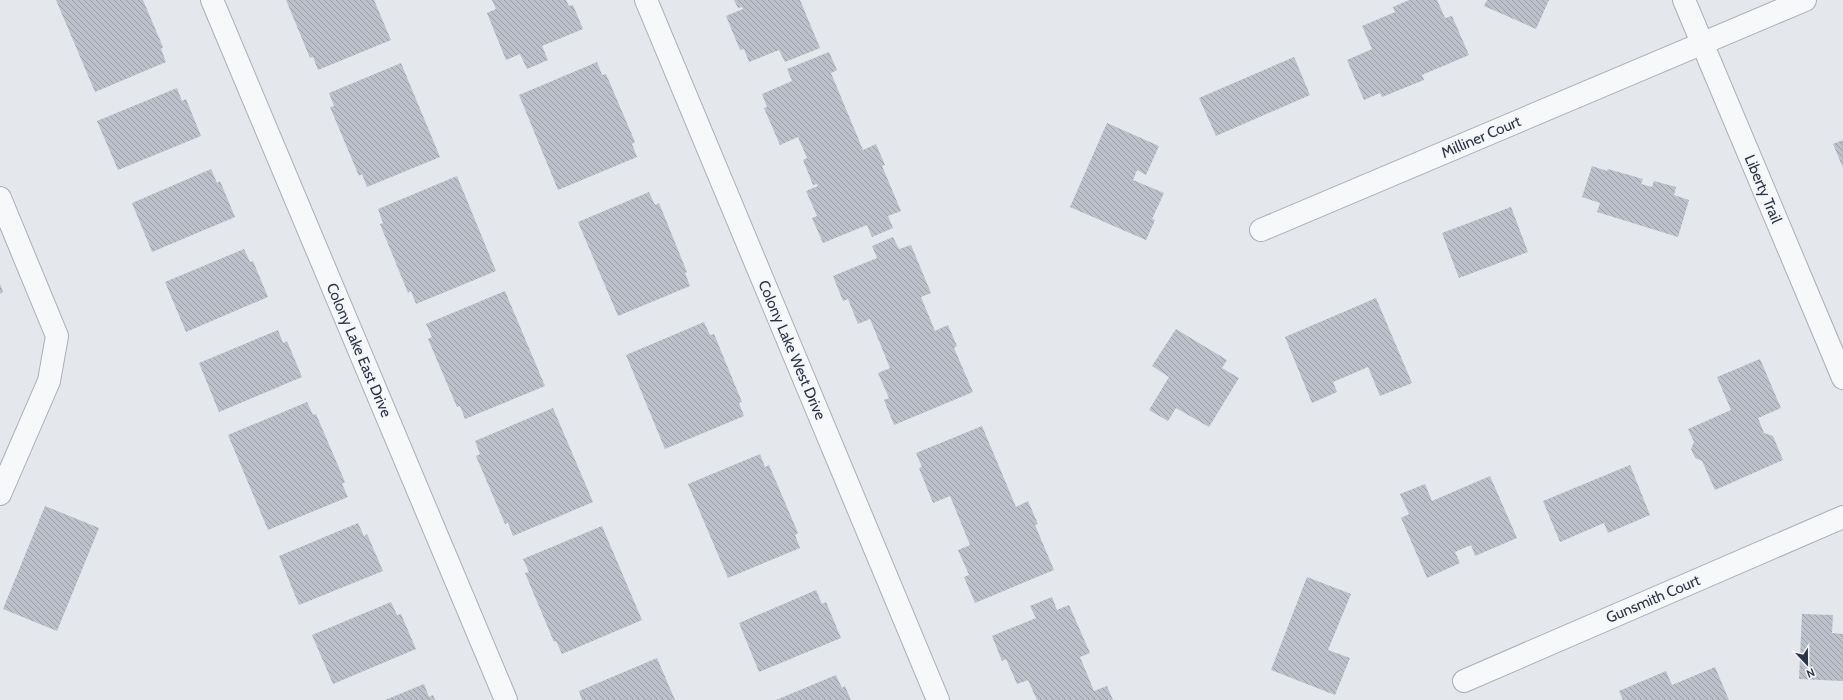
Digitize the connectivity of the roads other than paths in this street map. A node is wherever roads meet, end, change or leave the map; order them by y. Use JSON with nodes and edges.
{"nodes":[{"id":1,"x":212,"y":0,"type":"edge"},
{"id":2,"x":646,"y":0,"type":"edge"},
{"id":3,"x":1684,"y":0,"type":"edge"},
{"id":4,"x":1805,"y":0,"type":"edge"},
{"id":5,"x":1702,"y":43,"type":"junction"},
{"id":6,"x":0,"y":198,"type":"edge"},
{"id":7,"x":1261,"y":230,"type":"dead end"},
{"id":8,"x":1843,"y":378,"type":"edge"},
{"id":9,"x":0,"y":494,"type":"edge"},
{"id":10,"x":1843,"y":517,"type":"edge"},
{"id":11,"x":1464,"y":681,"type":"dead end"},
{"id":12,"x":506,"y":700,"type":"edge"},
{"id":13,"x":938,"y":700,"type":"edge"}],
"edges":[{"from":1,"to":12,"type":"street","name":"Colony Lake East Drive"},
{"from":2,"to":13,"type":"street","name":"Colony Lake West Drive"},
{"from":3,"to":5,"type":"street","name":"Liberty Trail"},
{"from":4,"to":5,"type":"street","name":"Milliner Court"},
{"from":5,"to":7,"type":"street","name":"Milliner Court"},
{"from":5,"to":8,"type":"street","name":"Liberty Trail"},
{"from":6,"to":9,"type":"street"},
{"from":10,"to":11,"type":"street","name":"Gunsmith Court"}]}
